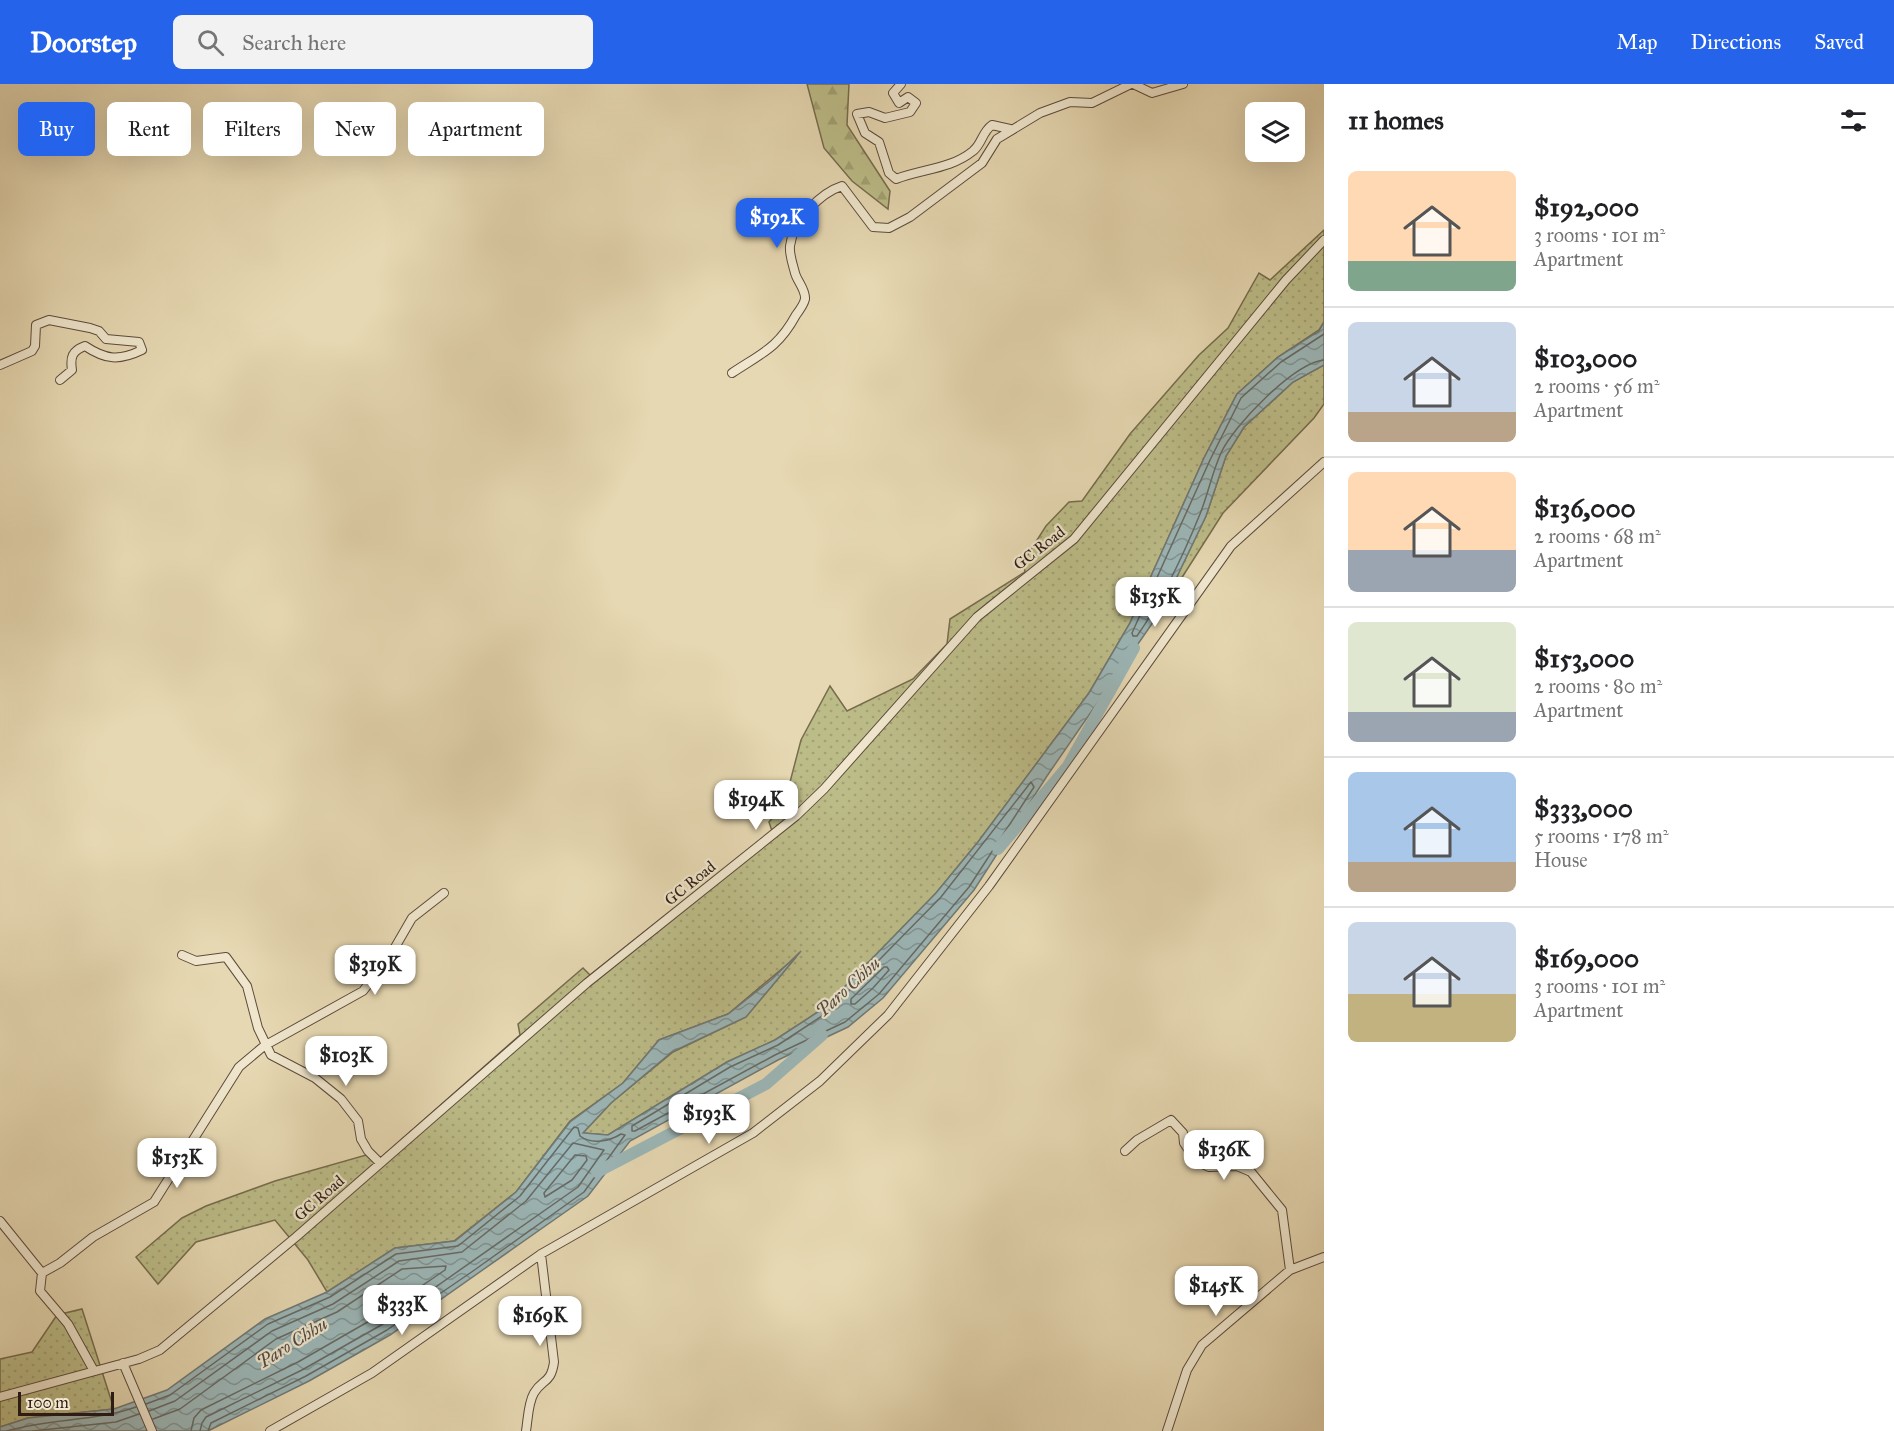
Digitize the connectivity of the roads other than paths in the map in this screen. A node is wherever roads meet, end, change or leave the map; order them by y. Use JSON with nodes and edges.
{"nodes":[{"id":1,"x":901,"y":84,"type":"edge"},
{"id":2,"x":1132,"y":84,"type":"edge"},
{"id":3,"x":1183,"y":84,"type":"edge"},
{"id":4,"x":1010,"y":129,"type":"junction"},
{"id":5,"x":1324,"y":240,"type":"edge"},
{"id":6,"x":0,"y":365,"type":"edge"},
{"id":7,"x":732,"y":373,"type":"dead end"},
{"id":8,"x":60,"y":380,"type":"dead end"},
{"id":9,"x":1324,"y":462,"type":"edge"},
{"id":10,"x":444,"y":893,"type":"dead end"},
{"id":11,"x":182,"y":956,"type":"dead end"},
{"id":12,"x":264,"y":1046,"type":"junction"},
{"id":13,"x":1125,"y":1151,"type":"dead end"},
{"id":14,"x":380,"y":1163,"type":"junction"},
{"id":15,"x":0,"y":1221,"type":"edge"},
{"id":16,"x":542,"y":1254,"type":"junction"},
{"id":17,"x":1324,"y":1257,"type":"edge"},
{"id":18,"x":1290,"y":1270,"type":"junction"},
{"id":19,"x":42,"y":1273,"type":"junction"},
{"id":20,"x":123,"y":1363,"type":"junction"},
{"id":21,"x":94,"y":1371,"type":"junction"},
{"id":22,"x":0,"y":1397,"type":"edge"},
{"id":23,"x":152,"y":1431,"type":"edge"},
{"id":24,"x":270,"y":1431,"type":"edge"},
{"id":25,"x":526,"y":1431,"type":"edge"},
{"id":26,"x":1167,"y":1431,"type":"edge"}],
"edges":[{"from":1,"to":4,"type":"street"},
{"from":2,"to":3,"type":"street"},
{"from":2,"to":4,"type":"street"},
{"from":4,"to":7,"type":"street"},
{"from":5,"to":14,"type":"street","name":"GC Road"},
{"from":6,"to":8,"type":"street"},
{"from":9,"to":16,"type":"street"},
{"from":10,"to":12,"type":"street"},
{"from":11,"to":12,"type":"street"},
{"from":12,"to":14,"type":"street"},
{"from":12,"to":19,"type":"street"},
{"from":13,"to":18,"type":"street"},
{"from":14,"to":20,"type":"street","name":"GC Road"},
{"from":15,"to":19,"type":"street"},
{"from":16,"to":24,"type":"street"},
{"from":16,"to":25,"type":"street"},
{"from":17,"to":18,"type":"street"},
{"from":18,"to":26,"type":"street"},
{"from":19,"to":21,"type":"street"},
{"from":20,"to":21,"type":"street","name":"GC Road"},
{"from":20,"to":23,"type":"street"},
{"from":21,"to":22,"type":"street","name":"GC Road"}]}
